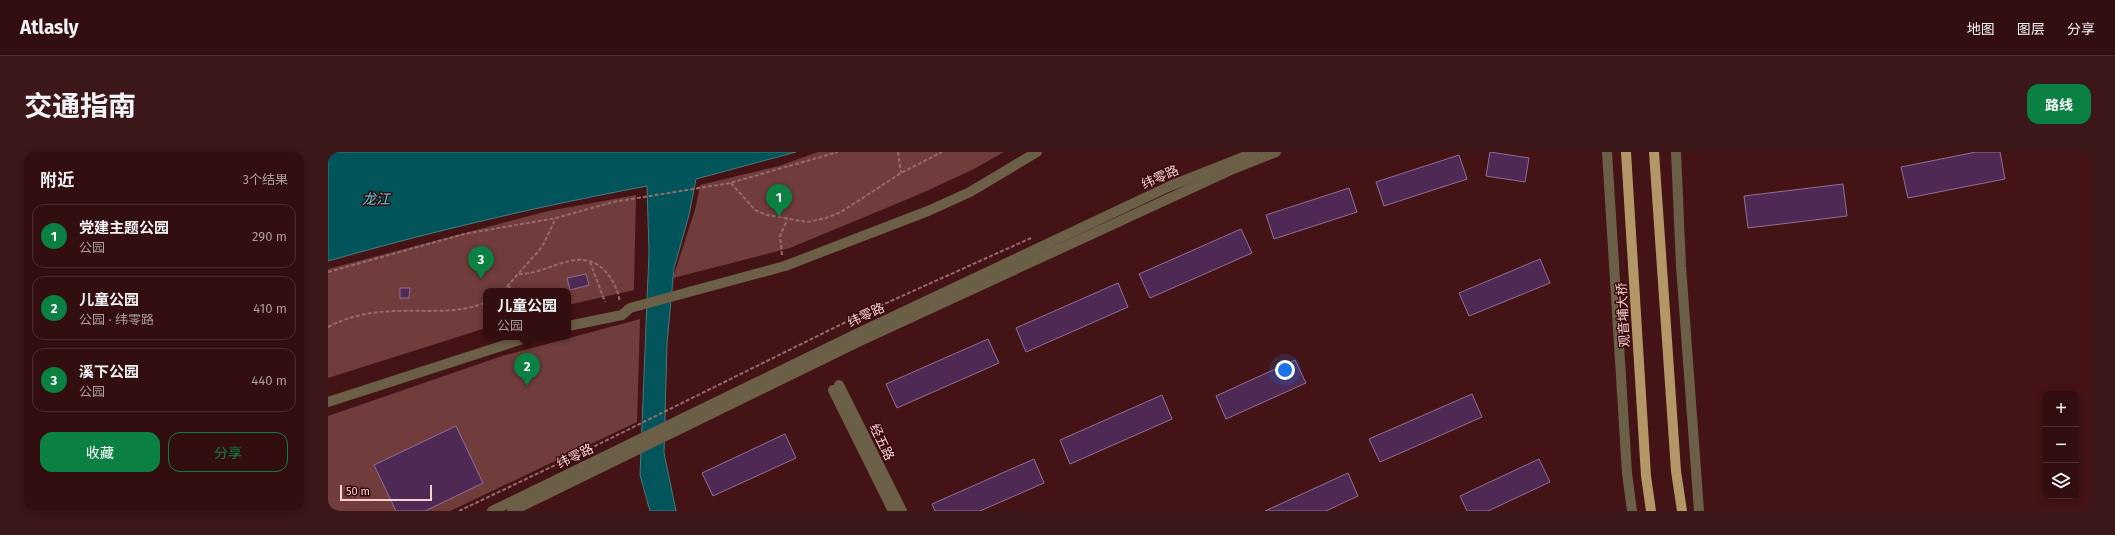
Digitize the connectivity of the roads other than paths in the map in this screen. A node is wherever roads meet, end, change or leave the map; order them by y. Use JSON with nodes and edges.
{"nodes":[{"id":1,"x":1037,"y":152,"type":"edge"},
{"id":2,"x":1256,"y":152,"type":"edge"},
{"id":3,"x":1276,"y":152,"type":"edge"},
{"id":4,"x":1607,"y":152,"type":"edge"},
{"id":5,"x":1626,"y":152,"type":"edge"},
{"id":6,"x":1654,"y":152,"type":"edge"},
{"id":7,"x":1676,"y":152,"type":"edge"},
{"id":8,"x":571,"y":325,"type":"edge"},
{"id":9,"x":520,"y":340,"type":"edge"},
{"id":10,"x":328,"y":402,"type":"edge"},
{"id":11,"x":492,"y":511,"type":"edge"},
{"id":12,"x":512,"y":511,"type":"edge"},
{"id":13,"x":893,"y":511,"type":"edge"},
{"id":14,"x":902,"y":511,"type":"edge"},
{"id":15,"x":1632,"y":511,"type":"edge"},
{"id":16,"x":1651,"y":511,"type":"edge"},
{"id":17,"x":1682,"y":511,"type":"edge"},
{"id":18,"x":1700,"y":511,"type":"edge"}],
"edges":[{"from":1,"to":8,"type":"street"},
{"from":2,"to":11,"type":"street","name":"纬零路"},
{"from":3,"to":12,"type":"street","name":"纬零路"},
{"from":4,"to":15,"type":"street"},
{"from":5,"to":16,"type":"main road","name":"观音埔大桥"},
{"from":6,"to":17,"type":"main road"},
{"from":7,"to":18,"type":"street"},
{"from":9,"to":10,"type":"street"},
{"from":13,"to":14,"type":"street","name":"经五路"}]}
